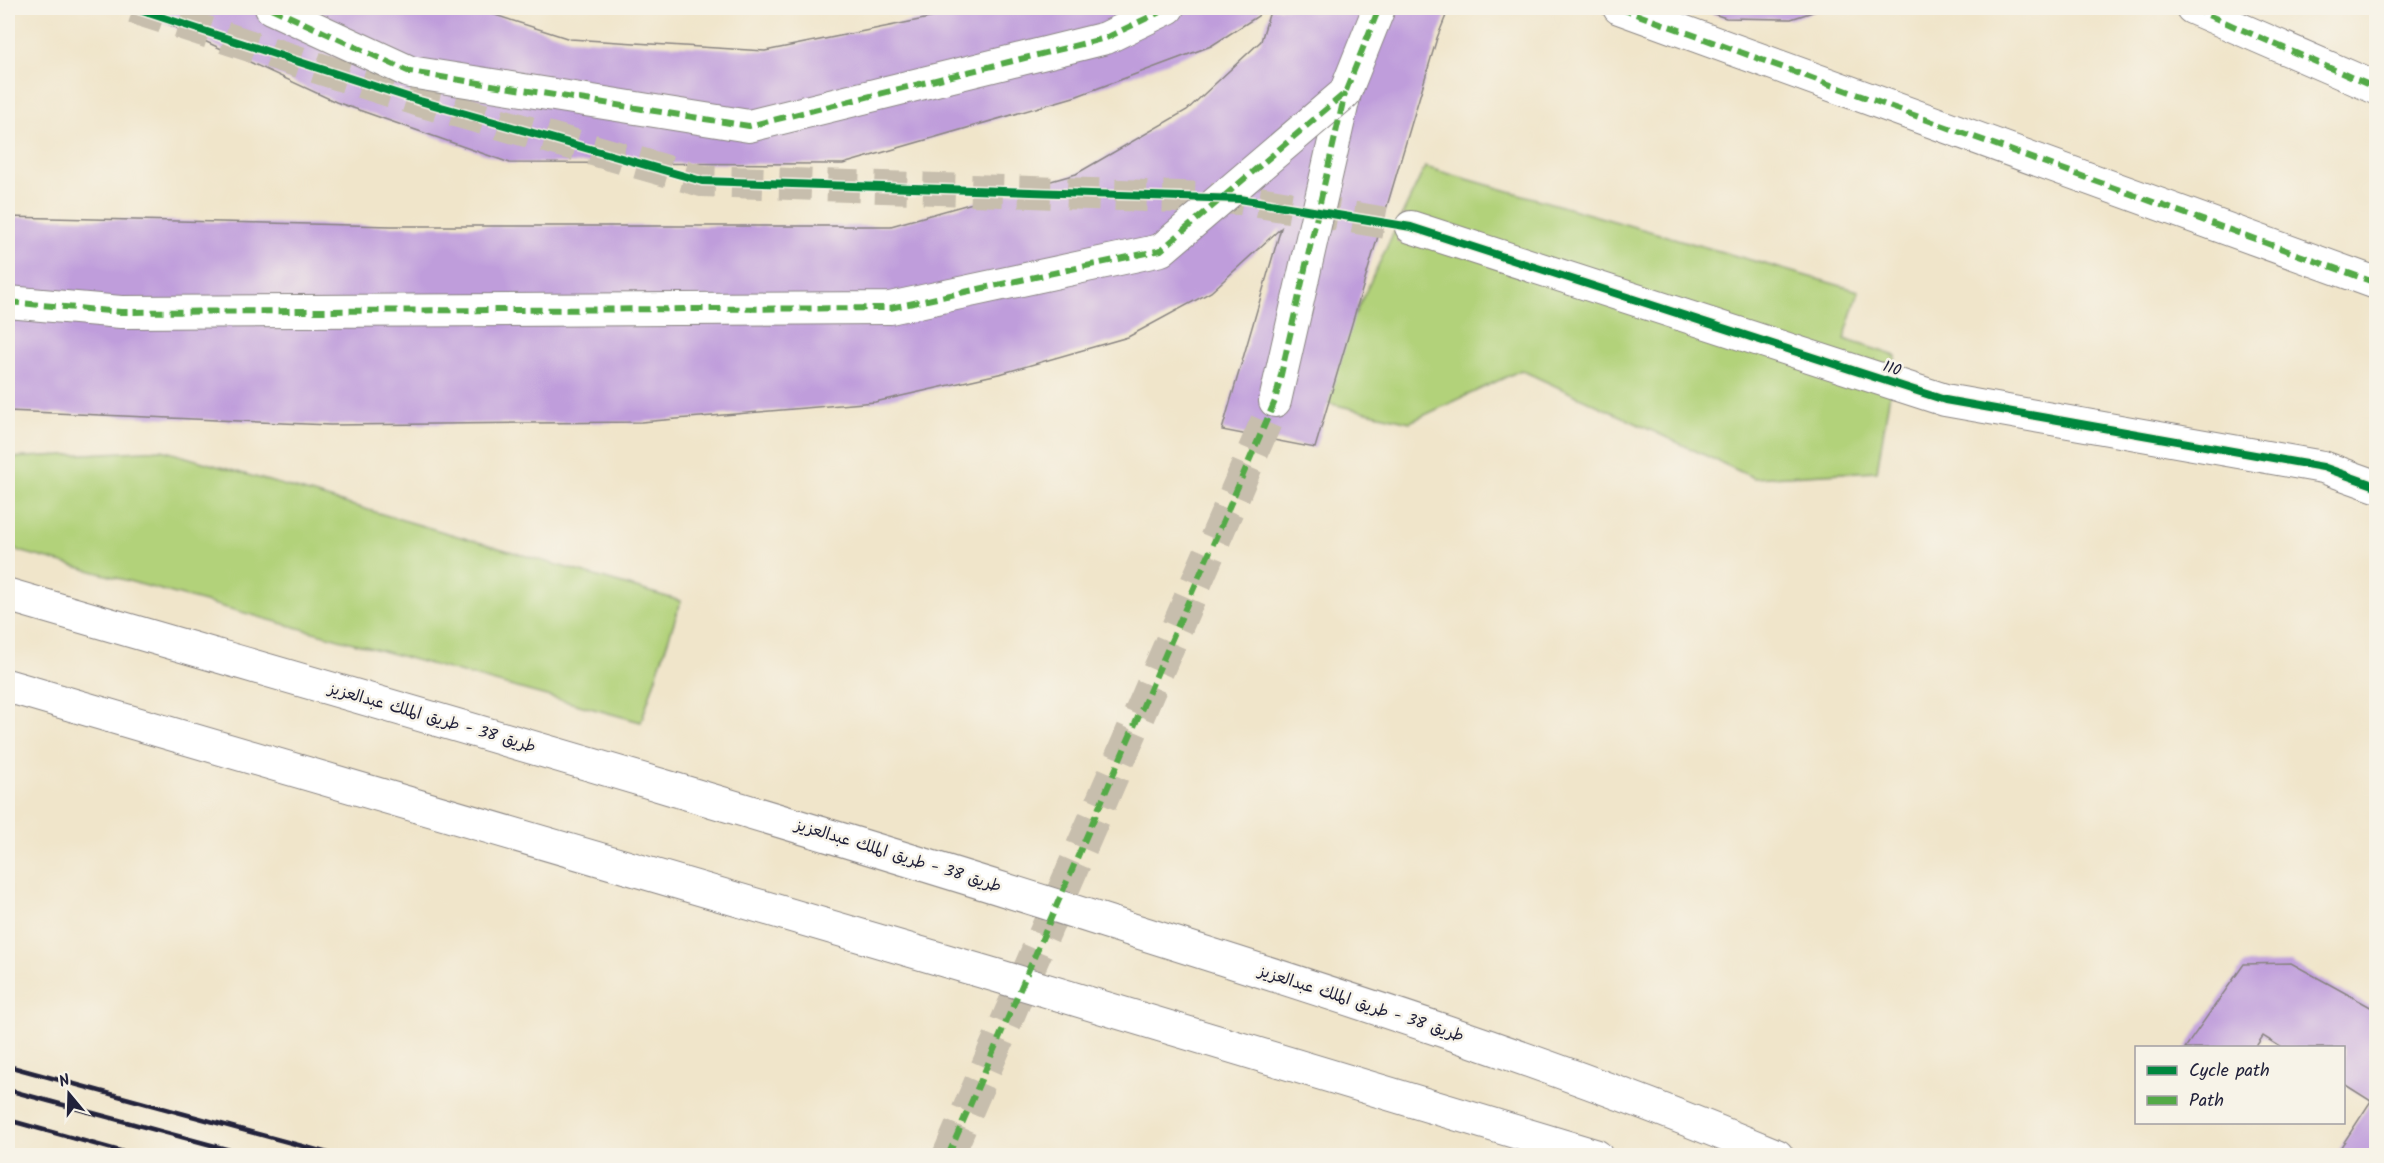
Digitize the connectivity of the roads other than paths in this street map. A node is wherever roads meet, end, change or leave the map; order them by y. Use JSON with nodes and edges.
{"nodes":[{"id":1,"x":271,"y":8,"type":"edge"},
{"id":2,"x":1167,"y":8,"type":"edge"},
{"id":3,"x":1379,"y":8,"type":"edge"},
{"id":4,"x":1619,"y":8,"type":"edge"},
{"id":5,"x":2193,"y":8,"type":"edge"},
{"id":6,"x":2376,"y":88,"type":"edge"},
{"id":7,"x":1344,"y":93,"type":"junction"},
{"id":8,"x":1411,"y":227,"type":"tunnel mouth"},
{"id":9,"x":2376,"y":283,"type":"edge"},
{"id":10,"x":8,"y":302,"type":"edge"},
{"id":11,"x":1275,"y":401,"type":"tunnel mouth"},
{"id":12,"x":2376,"y":486,"type":"edge"},
{"id":13,"x":8,"y":595,"type":"edge"},
{"id":14,"x":8,"y":686,"type":"edge"},
{"id":15,"x":1596,"y":1155,"type":"edge"},
{"id":16,"x":1777,"y":1155,"type":"edge"}],
"edges":[{"from":1,"to":2,"type":"street"},
{"from":3,"to":7,"type":"street","bridge":true},
{"from":4,"to":9,"type":"street"},
{"from":5,"to":6,"type":"street"},
{"from":7,"to":10,"type":"street","bridge":true},
{"from":7,"to":11,"type":"street"},
{"from":8,"to":12,"type":"street","name":"110"},
{"from":13,"to":16,"type":"main road","name":"طريق 38 - طريق الملك عبدالعزيز"},
{"from":14,"to":15,"type":"main road"}]}
